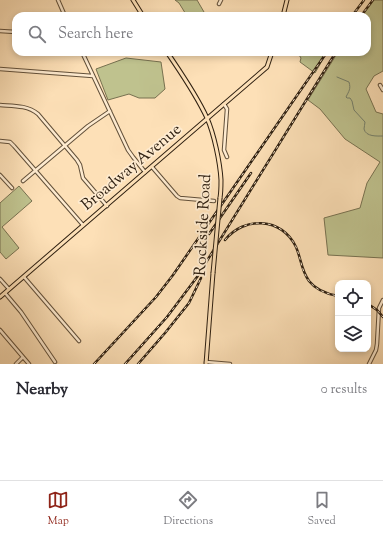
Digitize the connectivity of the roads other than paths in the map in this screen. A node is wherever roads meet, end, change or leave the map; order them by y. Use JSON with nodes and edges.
{"nodes":[{"id":1,"x":58,"y":0,"type":"edge"},
{"id":2,"x":133,"y":0,"type":"edge"},
{"id":3,"x":221,"y":0,"type":"edge"},
{"id":4,"x":287,"y":0,"type":"edge"},
{"id":5,"x":220,"y":4,"type":"dead end"},
{"id":6,"x":63,"y":12,"type":"edge"},
{"id":7,"x":140,"y":12,"type":"edge"},
{"id":8,"x":283,"y":12,"type":"edge"},
{"id":9,"x":0,"y":31,"type":"edge"},
{"id":10,"x":12,"y":32,"type":"edge"},
{"id":11,"x":84,"y":56,"type":"edge"},
{"id":12,"x":170,"y":56,"type":"edge"},
{"id":13,"x":271,"y":56,"type":"edge"},
{"id":14,"x":0,"y":69,"type":"edge"},
{"id":15,"x":93,"y":76,"type":"junction"},
{"id":16,"x":380,"y":84,"type":"dead end"},
{"id":17,"x":383,"y":90,"type":"edge"},
{"id":18,"x":224,"y":104,"type":"junction"},
{"id":19,"x":0,"y":105,"type":"edge"},
{"id":20,"x":110,"y":111,"type":"junction"},
{"id":21,"x":207,"y":119,"type":"junction"},
{"id":22,"x":0,"y":141,"type":"edge"},
{"id":23,"x":66,"y":146,"type":"junction"},
{"id":24,"x":227,"y":157,"type":"dead end"},
{"id":25,"x":152,"y":167,"type":"junction"},
{"id":26,"x":36,"y":171,"type":"junction"},
{"id":27,"x":145,"y":172,"type":"junction"},
{"id":28,"x":0,"y":174,"type":"edge"},
{"id":29,"x":23,"y":181,"type":"dead end"},
{"id":30,"x":12,"y":188,"type":"dead end"},
{"id":31,"x":214,"y":201,"type":"dead end"},
{"id":32,"x":107,"y":206,"type":"junction"},
{"id":33,"x":83,"y":225,"type":"junction"},
{"id":34,"x":24,"y":277,"type":"junction"},
{"id":35,"x":0,"y":279,"type":"edge"},
{"id":36,"x":8,"y":289,"type":"junction"},
{"id":37,"x":5,"y":293,"type":"junction"},
{"id":38,"x":0,"y":297,"type":"edge"},
{"id":39,"x":383,"y":300,"type":"edge"},
{"id":40,"x":0,"y":330,"type":"edge"},
{"id":41,"x":79,"y":341,"type":"dead end"},
{"id":42,"x":23,"y":357,"type":"junction"},
{"id":43,"x":55,"y":362,"type":"dead end"},
{"id":44,"x":206,"y":363,"type":"edge"},
{"id":45,"x":16,"y":364,"type":"edge"},
{"id":46,"x":29,"y":364,"type":"edge"},
{"id":47,"x":230,"y":364,"type":"edge"},
{"id":48,"x":368,"y":364,"type":"edge"}],
"edges":[{"from":1,"to":6,"type":"street"},
{"from":2,"to":7,"type":"main road"},
{"from":3,"to":5,"type":"street"},
{"from":4,"to":8,"type":"main road"},
{"from":9,"to":10,"type":"street"},
{"from":11,"to":15,"type":"street"},
{"from":12,"to":21,"type":"main road","name":"Rockside Road"},
{"from":13,"to":18,"type":"main road","name":"Broadway Avenue"},
{"from":14,"to":15,"type":"street"},
{"from":15,"to":20,"type":"street"},
{"from":16,"to":17,"type":"street"},
{"from":18,"to":21,"type":"main road","name":"Broadway Avenue"},
{"from":18,"to":24,"type":"street"},
{"from":19,"to":23,"type":"street"},
{"from":20,"to":23,"type":"street"},
{"from":20,"to":27,"type":"street"},
{"from":21,"to":25,"type":"main road","name":"Broadway Avenue"},
{"from":21,"to":44,"type":"main road","name":"Rockside Road","bridge":true},
{"from":22,"to":26,"type":"street"},
{"from":23,"to":26,"type":"street"},
{"from":23,"to":32,"type":"street"},
{"from":25,"to":27,"type":"main road","name":"Broadway Avenue"},
{"from":25,"to":31,"type":"street"},
{"from":26,"to":29,"type":"street"},
{"from":26,"to":33,"type":"street"},
{"from":27,"to":32,"type":"main road","name":"Broadway Avenue"},
{"from":28,"to":30,"type":"street"},
{"from":32,"to":33,"type":"main road","name":"Broadway Avenue"},
{"from":33,"to":34,"type":"main road","name":"Broadway Avenue"},
{"from":34,"to":36,"type":"main road","name":"Broadway Avenue"},
{"from":34,"to":41,"type":"street"},
{"from":35,"to":36,"type":"street"},
{"from":36,"to":37,"type":"main road","name":"Broadway Avenue"},
{"from":37,"to":38,"type":"main road","name":"Broadway Avenue"},
{"from":37,"to":43,"type":"street"},
{"from":39,"to":48,"type":"street"},
{"from":40,"to":42,"type":"street"},
{"from":42,"to":45,"type":"street"},
{"from":42,"to":46,"type":"street"},
{"from":44,"to":47,"type":"street"}]}
